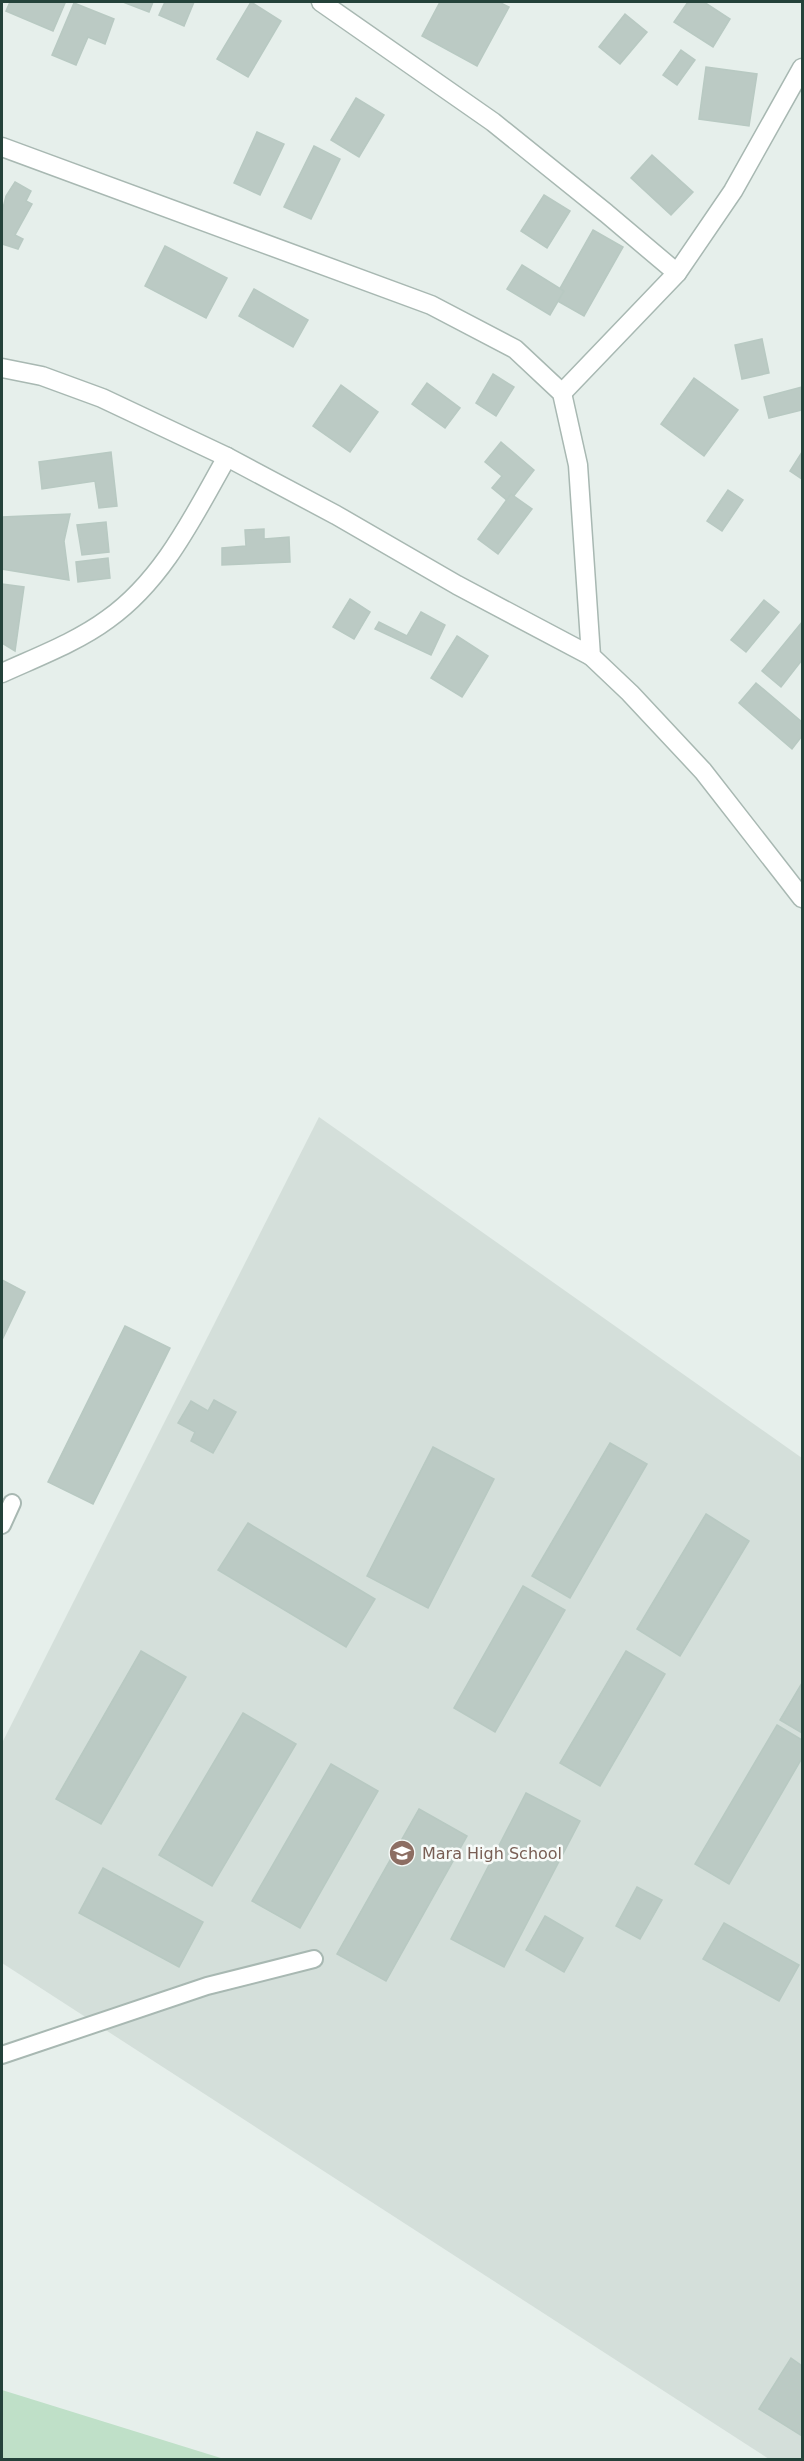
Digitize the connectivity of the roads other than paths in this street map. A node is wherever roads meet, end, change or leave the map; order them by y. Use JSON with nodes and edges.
{"nodes":[{"id":1,"x":321,"y":2,"type":"edge"},
{"id":2,"x":344,"y":8,"type":"edge"},
{"id":3,"x":802,"y":69,"type":"edge"},
{"id":4,"x":2,"y":147,"type":"edge"},
{"id":5,"x":677,"y":273,"type":"junction"},
{"id":6,"x":2,"y":368,"type":"edge"},
{"id":7,"x":562,"y":393,"type":"junction"},
{"id":8,"x":227,"y":457,"type":"junction"},
{"id":9,"x":591,"y":656,"type":"junction"},
{"id":10,"x":2,"y":673,"type":"edge"},
{"id":11,"x":802,"y":898,"type":"edge"},
{"id":12,"x":12,"y":1503,"type":"dead end"},
{"id":13,"x":2,"y":1525,"type":"edge"},
{"id":14,"x":314,"y":1959,"type":"dead end"},
{"id":15,"x":2,"y":2055,"type":"edge"}],
"edges":[{"from":1,"to":2,"type":"street"},
{"from":2,"to":5,"type":"street"},
{"from":3,"to":5,"type":"street"},
{"from":4,"to":7,"type":"street"},
{"from":5,"to":7,"type":"street"},
{"from":6,"to":8,"type":"street"},
{"from":7,"to":9,"type":"street"},
{"from":8,"to":9,"type":"street"},
{"from":8,"to":10,"type":"street"},
{"from":9,"to":11,"type":"street"},
{"from":12,"to":13,"type":"lane"},
{"from":14,"to":15,"type":"lane"}]}
